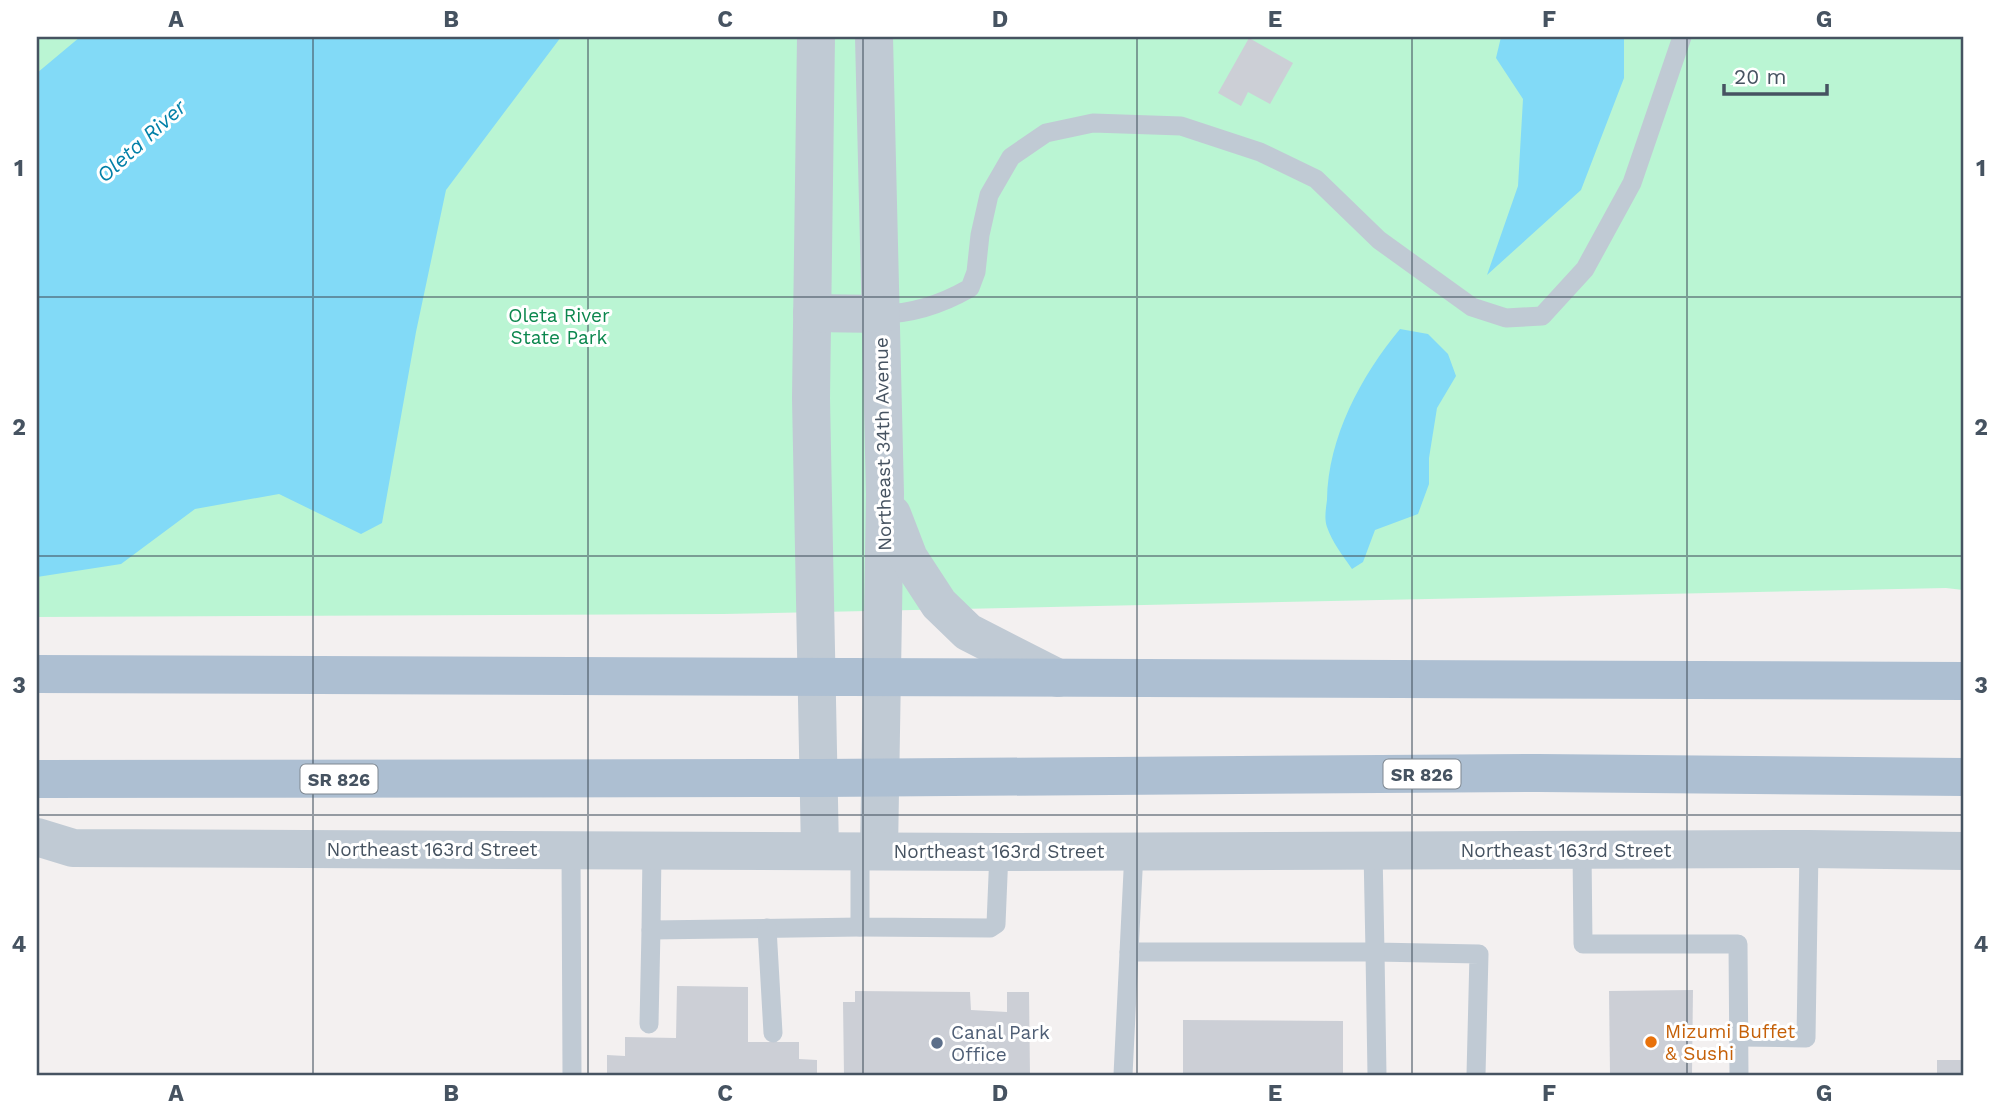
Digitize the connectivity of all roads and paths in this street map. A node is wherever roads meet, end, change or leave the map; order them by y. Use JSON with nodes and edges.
{"nodes":[{"id":1,"x":816,"y":37,"type":"edge"},
{"id":2,"x":874,"y":37,"type":"edge"},
{"id":3,"x":1682,"y":37,"type":"edge"},
{"id":4,"x":812,"y":313,"type":"junction"},
{"id":5,"x":881,"y":314,"type":"junction"},
{"id":6,"x":885,"y":494,"type":"junction"},
{"id":7,"x":37,"y":674,"type":"edge"},
{"id":8,"x":81,"y":674,"type":"junction"},
{"id":9,"x":818,"y":676,"type":"junction"},
{"id":10,"x":883,"y":677,"type":"junction"},
{"id":11,"x":1058,"y":678,"type":"junction"},
{"id":12,"x":1963,"y":681,"type":"edge"},
{"id":13,"x":37,"y":698,"type":"edge"},
{"id":14,"x":1963,"y":776,"type":"edge"},
{"id":15,"x":820,"y":778,"type":"junction"},
{"id":16,"x":880,"y":778,"type":"junction"},
{"id":17,"x":37,"y":779,"type":"edge"},
{"id":18,"x":37,"y":837,"type":"edge"},
{"id":19,"x":1809,"y":849,"type":"junction"},
{"id":20,"x":570,"y":850,"type":"junction"},
{"id":21,"x":652,"y":850,"type":"junction"},
{"id":22,"x":1373,"y":850,"type":"junction"},
{"id":23,"x":1582,"y":850,"type":"junction"},
{"id":24,"x":820,"y":851,"type":"junction"},
{"id":25,"x":869,"y":851,"type":"junction"},
{"id":26,"x":1134,"y":851,"type":"junction"},
{"id":27,"x":1963,"y":851,"type":"edge"},
{"id":28,"x":999,"y":852,"type":"junction"},
{"id":29,"x":860,"y":927,"type":"junction"},
{"id":30,"x":767,"y":928,"type":"junction"},
{"id":31,"x":651,"y":930,"type":"junction"},
{"id":32,"x":1129,"y":952,"type":"junction"},
{"id":33,"x":1375,"y":952,"type":"junction"},
{"id":34,"x":649,"y":1024,"type":"dead end"},
{"id":35,"x":773,"y":1033,"type":"dead end"},
{"id":36,"x":1739,"y":1037,"type":"junction"},
{"id":37,"x":572,"y":1075,"type":"edge"},
{"id":38,"x":1123,"y":1075,"type":"edge"},
{"id":39,"x":1377,"y":1075,"type":"edge"},
{"id":40,"x":1476,"y":1075,"type":"edge"},
{"id":41,"x":1739,"y":1075,"type":"edge"}],
"edges":[{"from":1,"to":4,"type":"street"},
{"from":2,"to":5,"type":"street","name":"Northeast 34th Avenue"},
{"from":3,"to":5,"type":"lane"},
{"from":4,"to":5,"type":"street"},
{"from":4,"to":9,"type":"street"},
{"from":5,"to":6,"type":"street","name":"Northeast 34th Avenue"},
{"from":6,"to":10,"type":"street","name":"Northeast 34th Avenue"},
{"from":6,"to":11,"type":"street"},
{"from":7,"to":8,"type":"main road"},
{"from":8,"to":9,"type":"main road"},
{"from":8,"to":13,"type":"main road"},
{"from":9,"to":10,"type":"main road"},
{"from":9,"to":15,"type":"street"},
{"from":10,"to":11,"type":"main road"},
{"from":10,"to":16,"type":"street","name":"Northeast 34th Avenue"},
{"from":11,"to":12,"type":"main road"},
{"from":14,"to":16,"type":"main road","number":"SR 826"},
{"from":15,"to":16,"type":"main road","number":"SR 826"},
{"from":15,"to":17,"type":"main road","number":"SR 826"},
{"from":15,"to":24,"type":"street"},
{"from":16,"to":25,"type":"street","name":"Northeast 34th Avenue"},
{"from":18,"to":20,"type":"street","name":"Northeast 163rd Street"},
{"from":19,"to":23,"type":"street","name":"Northeast 163rd Street"},
{"from":19,"to":27,"type":"street","name":"Northeast 163rd Street"},
{"from":19,"to":36,"type":"lane"},
{"from":20,"to":21,"type":"street","name":"Northeast 163rd Street"},
{"from":20,"to":37,"type":"lane"},
{"from":21,"to":24,"type":"street","name":"Northeast 163rd Street"},
{"from":21,"to":31,"type":"lane"},
{"from":22,"to":23,"type":"street","name":"Northeast 163rd Street"},
{"from":22,"to":26,"type":"street","name":"Northeast 163rd Street"},
{"from":22,"to":33,"type":"lane"},
{"from":23,"to":36,"type":"lane"},
{"from":24,"to":25,"type":"street","name":"Northeast 163rd Street"},
{"from":25,"to":28,"type":"street","name":"Northeast 163rd Street"},
{"from":25,"to":29,"type":"lane"},
{"from":26,"to":28,"type":"street","name":"Northeast 163rd Street"},
{"from":26,"to":32,"type":"lane"},
{"from":28,"to":29,"type":"lane"},
{"from":29,"to":30,"type":"lane"},
{"from":30,"to":31,"type":"lane"},
{"from":30,"to":35,"type":"lane"},
{"from":31,"to":34,"type":"lane"},
{"from":32,"to":33,"type":"lane"},
{"from":32,"to":38,"type":"lane"},
{"from":33,"to":39,"type":"lane"},
{"from":33,"to":40,"type":"lane"},
{"from":36,"to":41,"type":"lane"}]}
